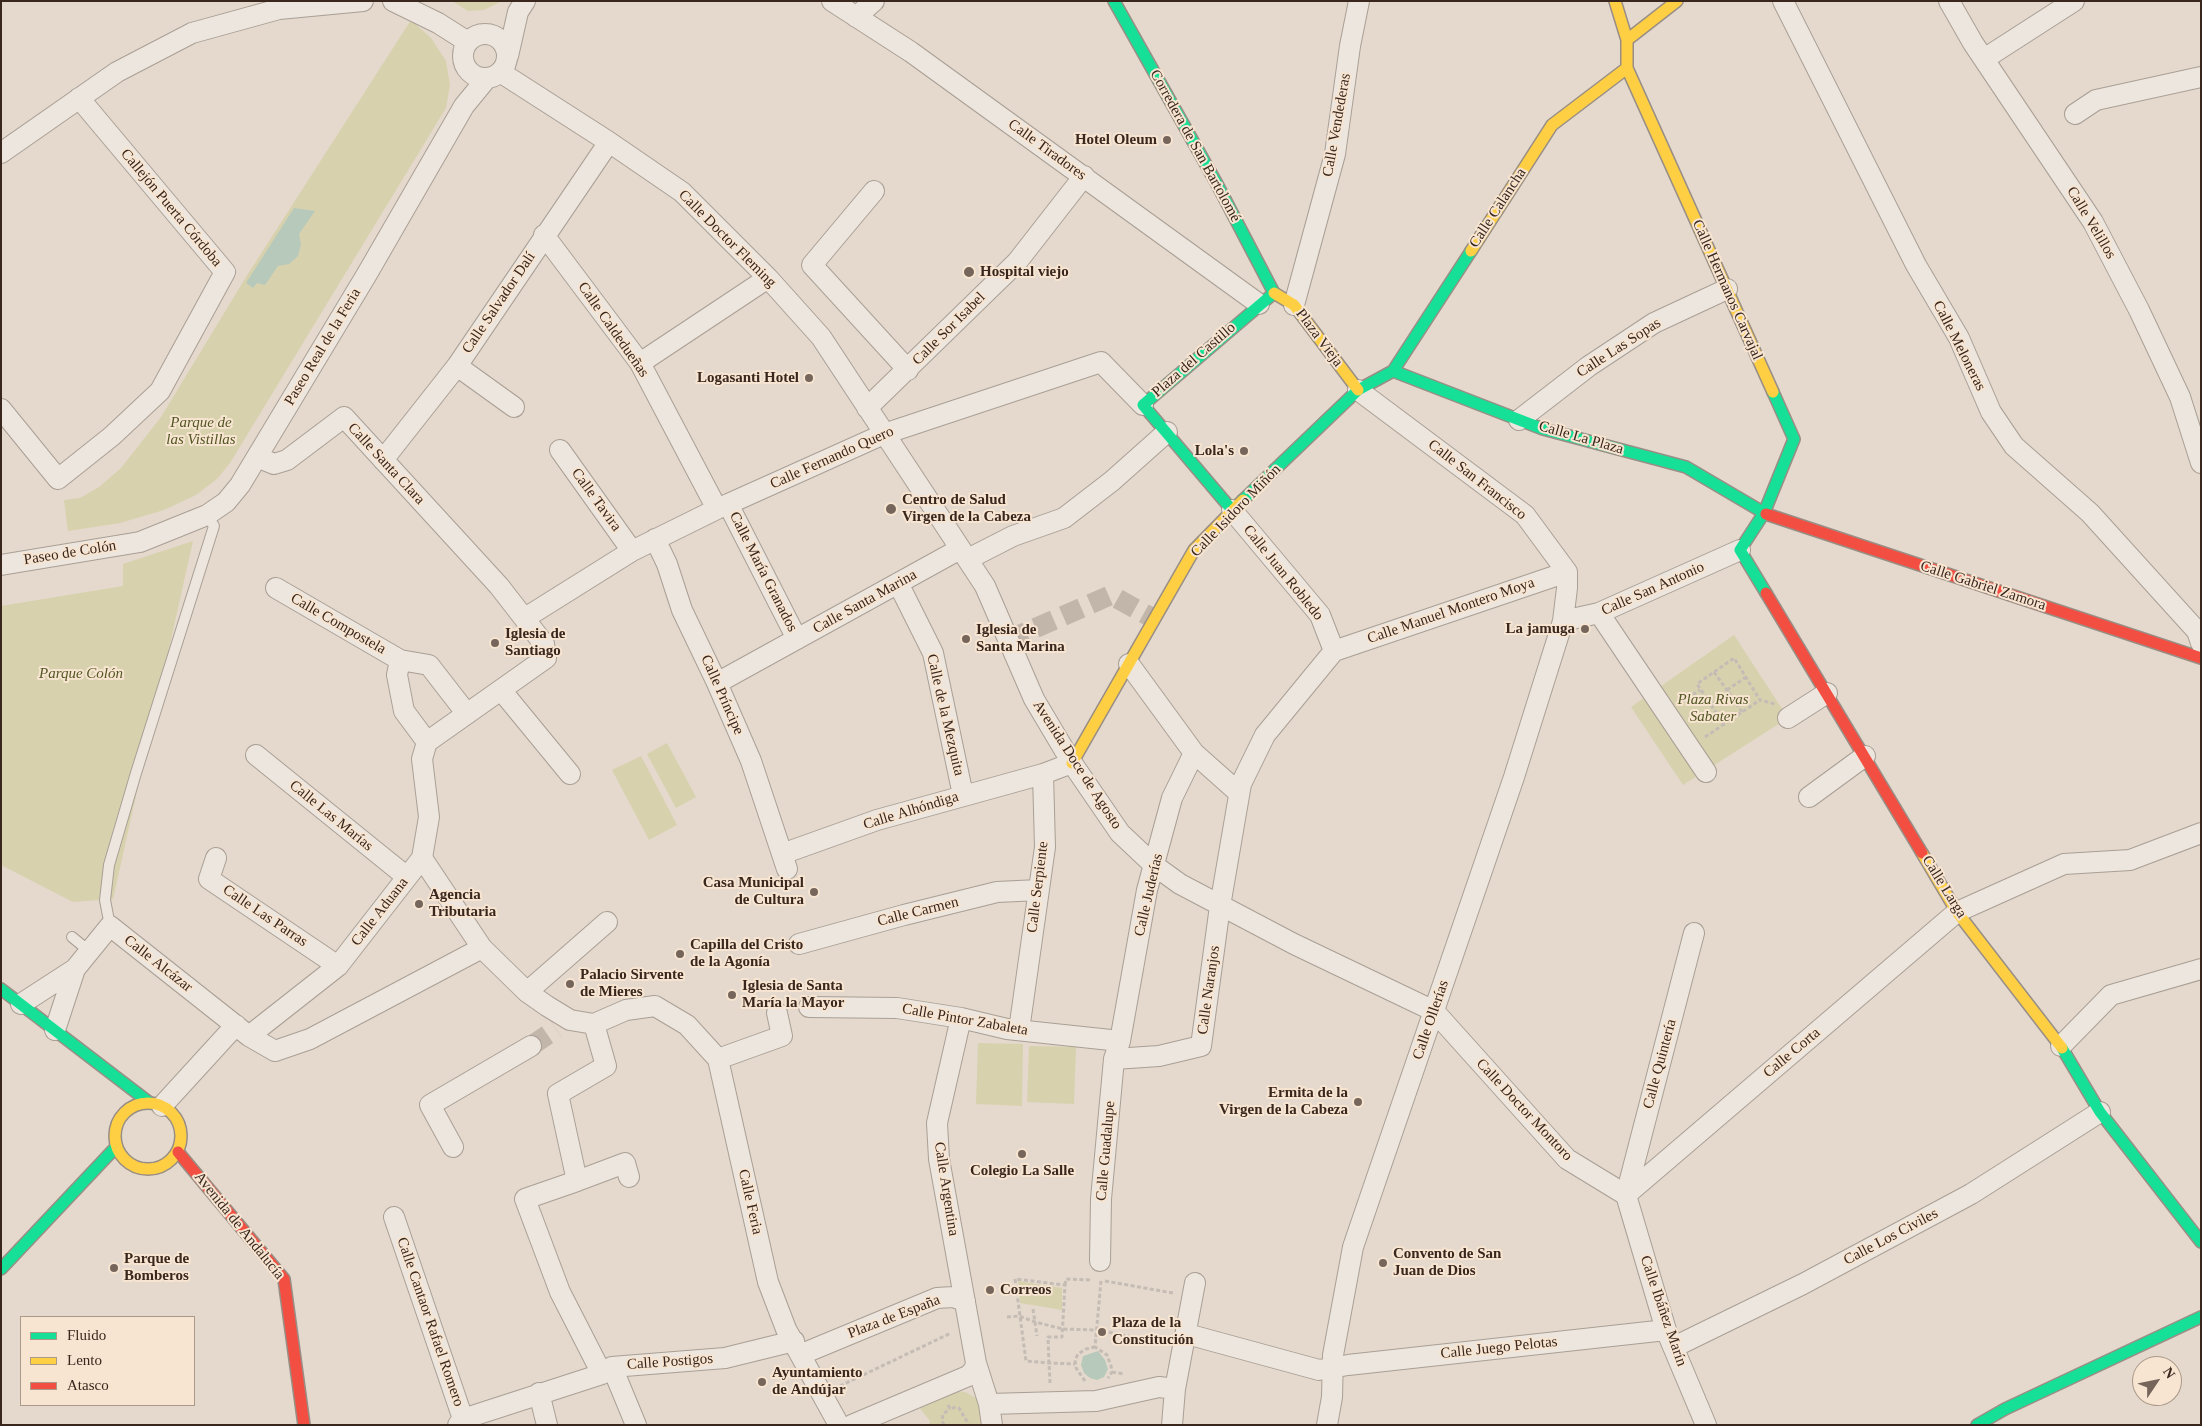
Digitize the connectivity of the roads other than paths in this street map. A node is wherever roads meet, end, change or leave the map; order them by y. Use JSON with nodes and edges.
{"nodes":[{"id":1,"x":363,"y":1,"type":"edge"},
{"id":2,"x":393,"y":1,"type":"edge"},
{"id":3,"x":832,"y":1,"type":"edge"},
{"id":4,"x":874,"y":1,"type":"edge"},
{"id":5,"x":1114,"y":1,"type":"edge"},
{"id":6,"x":1359,"y":1,"type":"edge"},
{"id":7,"x":1614,"y":1,"type":"edge"},
{"id":8,"x":1677,"y":1,"type":"edge"},
{"id":9,"x":1783,"y":1,"type":"edge"},
{"id":10,"x":1948,"y":1,"type":"edge"},
{"id":11,"x":2074,"y":1,"type":"edge"},
{"id":12,"x":521,"y":7,"type":"edge"},
{"id":13,"x":856,"y":17,"type":"junction"},
{"id":14,"x":474,"y":38,"type":"junction"},
{"id":15,"x":1627,"y":40,"type":"junction"},
{"id":16,"x":1984,"y":59,"type":"junction"},
{"id":17,"x":464,"y":63,"type":"junction"},
{"id":18,"x":1627,"y":68,"type":"junction"},
{"id":19,"x":498,"y":69,"type":"junction"},
{"id":20,"x":2201,"y":77,"type":"edge"},
{"id":21,"x":79,"y":98,"type":"junction"},
{"id":22,"x":464,"y":106,"type":"junction"},
{"id":23,"x":2075,"y":114,"type":"dead end"},
{"id":24,"x":609,"y":142,"type":"junction"},
{"id":25,"x":1,"y":153,"type":"edge"},
{"id":26,"x":1084,"y":176,"type":"junction"},
{"id":27,"x":874,"y":191,"type":"dead end"},
{"id":28,"x":544,"y":235,"type":"junction"},
{"id":29,"x":768,"y":278,"type":"junction"},
{"id":30,"x":1727,"y":289,"type":"junction"},
{"id":31,"x":1266,"y":298,"type":"junction"},
{"id":32,"x":1294,"y":304,"type":"junction"},
{"id":33,"x":640,"y":364,"type":"junction"},
{"id":34,"x":457,"y":366,"type":"junction"},
{"id":35,"x":908,"y":370,"type":"junction"},
{"id":36,"x":1393,"y":371,"type":"junction"},
{"id":37,"x":1358,"y":390,"type":"junction"},
{"id":38,"x":1143,"y":405,"type":"junction"},
{"id":39,"x":514,"y":407,"type":"dead end"},
{"id":40,"x":867,"y":408,"type":"junction"},
{"id":41,"x":1,"y":409,"type":"edge"},
{"id":42,"x":1519,"y":420,"type":"junction"},
{"id":43,"x":1167,"y":432,"type":"junction"},
{"id":44,"x":884,"y":434,"type":"junction"},
{"id":45,"x":560,"y":450,"type":"dead end"},
{"id":46,"x":2199,"y":451,"type":"edge"},
{"id":47,"x":257,"y":457,"type":"junction"},
{"id":48,"x":383,"y":460,"type":"junction"},
{"id":49,"x":722,"y":507,"type":"junction"},
{"id":50,"x":1232,"y":510,"type":"junction"},
{"id":51,"x":1764,"y":513,"type":"junction"},
{"id":52,"x":207,"y":515,"type":"junction"},
{"id":53,"x":655,"y":539,"type":"junction"},
{"id":54,"x":140,"y":542,"type":"joint"},
{"id":55,"x":1740,"y":550,"type":"junction"},
{"id":56,"x":632,"y":551,"type":"junction"},
{"id":57,"x":964,"y":554,"type":"junction"},
{"id":58,"x":1,"y":565,"type":"edge"},
{"id":59,"x":1567,"y":572,"type":"junction"},
{"id":60,"x":898,"y":583,"type":"junction"},
{"id":61,"x":276,"y":588,"type":"dead end"},
{"id":62,"x":1599,"y":613,"type":"junction"},
{"id":63,"x":525,"y":618,"type":"junction"},
{"id":64,"x":1564,"y":621,"type":"junction"},
{"id":65,"x":797,"y":639,"type":"junction"},
{"id":66,"x":2201,"y":643,"type":"edge"},
{"id":67,"x":1334,"y":651,"type":"junction"},
{"id":68,"x":2201,"y":658,"type":"edge"},
{"id":69,"x":400,"y":660,"type":"junction"},
{"id":70,"x":1129,"y":664,"type":"junction"},
{"id":71,"x":717,"y":683,"type":"junction"},
{"id":72,"x":501,"y":690,"type":"junction"},
{"id":73,"x":1827,"y":693,"type":"junction"},
{"id":74,"x":467,"y":714,"type":"junction"},
{"id":75,"x":1788,"y":718,"type":"dead end"},
{"id":76,"x":427,"y":742,"type":"junction"},
{"id":77,"x":1194,"y":753,"type":"junction"},
{"id":78,"x":256,"y":755,"type":"dead end"},
{"id":79,"x":1865,"y":756,"type":"junction"},
{"id":80,"x":1072,"y":763,"type":"junction"},
{"id":81,"x":1706,"y":772,"type":"dead end"},
{"id":82,"x":570,"y":774,"type":"dead end"},
{"id":83,"x":1043,"y":774,"type":"junction"},
{"id":84,"x":1239,"y":792,"type":"junction"},
{"id":85,"x":963,"y":795,"type":"junction"},
{"id":86,"x":1809,"y":797,"type":"dead end"},
{"id":87,"x":2201,"y":833,"type":"edge"},
{"id":88,"x":216,"y":858,"type":"dead end"},
{"id":89,"x":422,"y":858,"type":"junction"},
{"id":90,"x":785,"y":862,"type":"joint"},
{"id":91,"x":1155,"y":866,"type":"junction"},
{"id":92,"x":407,"y":878,"type":"junction"},
{"id":93,"x":1039,"y":890,"type":"junction"},
{"id":94,"x":1220,"y":906,"type":"junction"},
{"id":95,"x":1957,"y":912,"type":"junction"},
{"id":96,"x":607,"y":922,"type":"dead end"},
{"id":97,"x":110,"y":926,"type":"junction"},
{"id":98,"x":1694,"y":933,"type":"dead end"},
{"id":99,"x":72,"y":937,"type":"dead end"},
{"id":100,"x":799,"y":944,"type":"dead end"},
{"id":101,"x":482,"y":948,"type":"junction"},
{"id":102,"x":89,"y":951,"type":"junction"},
{"id":103,"x":338,"y":966,"type":"junction"},
{"id":104,"x":75,"y":969,"type":"junction"},
{"id":105,"x":2201,"y":969,"type":"edge"},
{"id":106,"x":1,"y":989,"type":"edge"},
{"id":107,"x":527,"y":992,"type":"junction"},
{"id":108,"x":21,"y":1004,"type":"junction"},
{"id":109,"x":809,"y":1007,"type":"dead end"},
{"id":110,"x":1434,"y":1010,"type":"junction"},
{"id":111,"x":777,"y":1013,"type":"dead end"},
{"id":112,"x":961,"y":1018,"type":"junction"},
{"id":113,"x":594,"y":1024,"type":"junction"},
{"id":114,"x":55,"y":1030,"type":"junction"},
{"id":115,"x":1019,"y":1030,"type":"junction"},
{"id":116,"x":243,"y":1031,"type":"junction"},
{"id":117,"x":531,"y":1046,"type":"tunnel mouth"},
{"id":118,"x":2061,"y":1046,"type":"junction"},
{"id":119,"x":1117,"y":1050,"type":"junction"},
{"id":120,"x":718,"y":1059,"type":"junction"},
{"id":121,"x":156,"y":1104,"type":"junction"},
{"id":122,"x":2100,"y":1112,"type":"junction"},
{"id":123,"x":116,"y":1147,"type":"junction"},
{"id":124,"x":453,"y":1147,"type":"dead end"},
{"id":125,"x":178,"y":1152,"type":"junction"},
{"id":126,"x":629,"y":1177,"type":"dead end"},
{"id":127,"x":577,"y":1181,"type":"junction"},
{"id":128,"x":1626,"y":1195,"type":"junction"},
{"id":129,"x":394,"y":1217,"type":"dead end"},
{"id":130,"x":2201,"y":1242,"type":"edge"},
{"id":131,"x":1,"y":1268,"type":"edge"},
{"id":132,"x":1101,"y":1271,"type":"road end"},
{"id":133,"x":1187,"y":1288,"type":"road end"},
{"id":134,"x":965,"y":1301,"type":"junction"},
{"id":135,"x":2201,"y":1317,"type":"edge"},
{"id":136,"x":1670,"y":1338,"type":"junction"},
{"id":137,"x":1179,"y":1340,"type":"junction"},
{"id":138,"x":798,"y":1348,"type":"junction"},
{"id":139,"x":976,"y":1363,"type":"junction"},
{"id":140,"x":1332,"y":1368,"type":"junction"},
{"id":141,"x":607,"y":1370,"type":"junction"},
{"id":142,"x":1175,"y":1389,"type":"junction"},
{"id":143,"x":539,"y":1393,"type":"junction"},
{"id":144,"x":989,"y":1404,"type":"junction"},
{"id":145,"x":2010,"y":1417,"type":"edge"},
{"id":146,"x":460,"y":1422,"type":"edge"},
{"id":147,"x":304,"y":1425,"type":"edge"},
{"id":148,"x":547,"y":1425,"type":"edge"},
{"id":149,"x":636,"y":1425,"type":"edge"},
{"id":150,"x":839,"y":1425,"type":"edge"},
{"id":151,"x":852,"y":1425,"type":"edge"},
{"id":152,"x":992,"y":1425,"type":"edge"},
{"id":153,"x":1172,"y":1425,"type":"edge"},
{"id":154,"x":1327,"y":1425,"type":"edge"},
{"id":155,"x":1706,"y":1425,"type":"edge"},
{"id":156,"x":1977,"y":1425,"type":"edge"}],
"edges":[{"from":1,"to":21,"type":"street"},
{"from":2,"to":14,"type":"street"},
{"from":3,"to":13,"type":"street","name":"Calle Tiradores"},
{"from":4,"to":13,"type":"street"},
{"from":5,"to":31,"type":"street","name":"Corredera de San Bartolomé"},
{"from":6,"to":32,"type":"street","name":"Calle Vendederas"},
{"from":7,"to":15,"type":"street"},
{"from":8,"to":15,"type":"street"},
{"from":9,"to":66,"type":"street","name":"Calle Meloneras"},
{"from":10,"to":16,"type":"street","name":"Calle Velillos"},
{"from":11,"to":16,"type":"street"},
{"from":12,"to":14,"type":"street"},
{"from":12,"to":19,"type":"street"},
{"from":13,"to":26,"type":"street","name":"Calle Tiradores"},
{"from":14,"to":17,"type":"street"},
{"from":14,"to":19,"type":"street"},
{"from":15,"to":18,"type":"street"},
{"from":16,"to":46,"type":"street","name":"Calle Velillos"},
{"from":17,"to":19,"type":"street","name":"Calle Doctor Fleming"},
{"from":17,"to":22,"type":"street"},
{"from":18,"to":30,"type":"street","name":"Calle Hermanos Carvajal"},
{"from":18,"to":36,"type":"street","name":"Calle Calancha"},
{"from":19,"to":22,"type":"street","name":"Paseo Real de la Feria"},
{"from":19,"to":24,"type":"street","name":"Calle Doctor Fleming"},
{"from":20,"to":23,"type":"street"},
{"from":21,"to":25,"type":"street"},
{"from":21,"to":41,"type":"street","name":"Callejón Puerta Córdoba"},
{"from":22,"to":47,"type":"street","name":"Paseo Real de la Feria"},
{"from":24,"to":28,"type":"street","name":"Calle Salvador Dalí"},
{"from":24,"to":29,"type":"street","name":"Calle Doctor Fleming"},
{"from":26,"to":31,"type":"street","name":"Calle Tiradores"},
{"from":26,"to":35,"type":"street","name":"Calle Sor Isabel"},
{"from":27,"to":35,"type":"street"},
{"from":28,"to":33,"type":"street","name":"Calle Caldedueñas"},
{"from":28,"to":34,"type":"street","name":"Calle Salvador Dalí"},
{"from":29,"to":33,"type":"street"},
{"from":29,"to":40,"type":"street","name":"Calle Doctor Fleming"},
{"from":30,"to":42,"type":"street","name":"Calle Las Sopas"},
{"from":30,"to":51,"type":"street","name":"Calle Hermanos Carvajal"},
{"from":31,"to":32,"type":"street","name":"Plaza Vieja"},
{"from":31,"to":38,"type":"street","name":"Plaza del Castillo"},
{"from":32,"to":37,"type":"street","name":"Plaza Vieja"},
{"from":33,"to":49,"type":"street","name":"Calle Caldedueñas"},
{"from":34,"to":39,"type":"street"},
{"from":34,"to":48,"type":"street","name":"Calle Salvador Dalí"},
{"from":35,"to":40,"type":"street","name":"Calle Sor Isabel"},
{"from":36,"to":37,"type":"street","name":"Calle Isidoro Miñón"},
{"from":36,"to":42,"type":"street","name":"Calle La Plaza"},
{"from":37,"to":50,"type":"street","name":"Calle Isidoro Miñón"},
{"from":37,"to":59,"type":"street","name":"Calle San Francisco"},
{"from":38,"to":43,"type":"street","name":"Plaza del Castillo"},
{"from":38,"to":44,"type":"street","name":"Calle Fernando Quero"},
{"from":40,"to":44,"type":"street","name":"Calle Doctor Fleming"},
{"from":42,"to":51,"type":"street","name":"Calle La Plaza"},
{"from":43,"to":50,"type":"street","name":"Plaza del Castillo"},
{"from":43,"to":57,"type":"street","name":"Calle Santa Marina"},
{"from":44,"to":49,"type":"street","name":"Calle Fernando Quero"},
{"from":44,"to":57,"type":"street","name":"Avenida Doce de Agosto"},
{"from":45,"to":56,"type":"street","name":"Calle Tavira"},
{"from":47,"to":48,"type":"street","name":"Calle Santa Clara"},
{"from":47,"to":52,"type":"street","name":"Paseo Real de la Feria"},
{"from":48,"to":63,"type":"street","name":"Calle Santa Clara"},
{"from":49,"to":53,"type":"street","name":"Calle Fernando Quero"},
{"from":49,"to":65,"type":"street","name":"Calle María Granados"},
{"from":50,"to":67,"type":"street","name":"Calle Juan Robledo"},
{"from":50,"to":70,"type":"street","name":"Calle Isidoro Miñón"},
{"from":51,"to":55,"type":"street"},
{"from":51,"to":68,"type":"street","name":"Calle Gabriel Zamora"},
{"from":52,"to":54,"type":"street","name":"Paseo Real de la Feria"},
{"from":52,"to":97,"type":"lane"},
{"from":53,"to":56,"type":"street","name":"Calle Fernando Quero"},
{"from":53,"to":71,"type":"street","name":"Calle Príncipe"},
{"from":54,"to":58,"type":"street","name":"Paseo de Colón"},
{"from":55,"to":62,"type":"street","name":"Calle San Antonio"},
{"from":55,"to":73,"type":"street","name":"Calle Larga"},
{"from":56,"to":63,"type":"street","name":"Calle Fernando Quero"},
{"from":57,"to":60,"type":"street","name":"Calle Santa Marina"},
{"from":57,"to":80,"type":"street","name":"Avenida Doce de Agosto"},
{"from":59,"to":64,"type":"street"},
{"from":59,"to":67,"type":"street","name":"Calle Manuel Montero Moya"},
{"from":60,"to":65,"type":"street","name":"Calle Santa Marina"},
{"from":60,"to":85,"type":"street","name":"Calle de la Mezquita"},
{"from":61,"to":69,"type":"street","name":"Calle Compostela"},
{"from":62,"to":64,"type":"street","name":"Calle San Antonio"},
{"from":62,"to":81,"type":"street"},
{"from":63,"to":72,"type":"street","name":"Calle Santa Clara"},
{"from":64,"to":110,"type":"street","name":"Calle Ollerías"},
{"from":65,"to":71,"type":"street","name":"Calle Santa Marina"},
{"from":67,"to":84,"type":"street"},
{"from":69,"to":74,"type":"street"},
{"from":69,"to":76,"type":"street"},
{"from":70,"to":77,"type":"street"},
{"from":70,"to":80,"type":"street","name":"Calle Isidoro Miñón"},
{"from":71,"to":90,"type":"street","name":"Calle Príncipe"},
{"from":72,"to":74,"type":"street"},
{"from":72,"to":82,"type":"street"},
{"from":73,"to":75,"type":"street"},
{"from":73,"to":79,"type":"street","name":"Calle Larga"},
{"from":74,"to":76,"type":"street"},
{"from":76,"to":89,"type":"street"},
{"from":77,"to":84,"type":"street"},
{"from":77,"to":91,"type":"street","name":"Calle Juderías"},
{"from":78,"to":92,"type":"street","name":"Calle Las Marías"},
{"from":79,"to":86,"type":"street"},
{"from":79,"to":95,"type":"street","name":"Calle Larga"},
{"from":80,"to":83,"type":"street"},
{"from":80,"to":91,"type":"street","name":"Avenida Doce de Agosto"},
{"from":83,"to":85,"type":"street","name":"Calle Alhóndiga"},
{"from":83,"to":93,"type":"street","name":"Calle Serpiente"},
{"from":84,"to":94,"type":"street"},
{"from":85,"to":90,"type":"street","name":"Calle Alhóndiga"},
{"from":87,"to":95,"type":"street","name":"Calle Corta"},
{"from":88,"to":103,"type":"street","name":"Calle Las Parras"},
{"from":89,"to":92,"type":"street","name":"Calle Aduana"},
{"from":89,"to":101,"type":"street"},
{"from":91,"to":94,"type":"street","name":"Avenida Doce de Agosto"},
{"from":91,"to":119,"type":"street","name":"Calle Juderías"},
{"from":92,"to":103,"type":"street","name":"Calle Aduana"},
{"from":93,"to":100,"type":"street","name":"Calle Carmen"},
{"from":93,"to":115,"type":"street","name":"Calle Serpiente"},
{"from":94,"to":110,"type":"street","name":"Avenida Doce de Agosto"},
{"from":94,"to":119,"type":"street","name":"Calle Naranjos"},
{"from":95,"to":118,"type":"street","name":"Calle Larga"},
{"from":95,"to":128,"type":"street","name":"Calle Corta"},
{"from":96,"to":107,"type":"street"},
{"from":97,"to":102,"type":"street","name":"Calle Alcázar"},
{"from":97,"to":116,"type":"street","name":"Calle Alcázar"},
{"from":98,"to":128,"type":"street","name":"Calle Quintería"},
{"from":99,"to":102,"type":"lane"},
{"from":101,"to":107,"type":"street"},
{"from":101,"to":116,"type":"street","name":"Calle Alcázar"},
{"from":102,"to":104,"type":"street","name":"Calle Alcázar"},
{"from":103,"to":116,"type":"street","name":"Calle Aduana"},
{"from":104,"to":108,"type":"street","name":"Calle Alcázar"},
{"from":104,"to":114,"type":"street","name":"Calle Alcázar"},
{"from":105,"to":118,"type":"street"},
{"from":106,"to":108,"type":"street"},
{"from":107,"to":113,"type":"street"},
{"from":108,"to":114,"type":"street"},
{"from":109,"to":112,"type":"street","name":"Calle Pintor Zabaleta"},
{"from":110,"to":128,"type":"street","name":"Calle Doctor Montoro"},
{"from":110,"to":140,"type":"street","name":"Calle Ollerías"},
{"from":111,"to":120,"type":"street"},
{"from":112,"to":115,"type":"street","name":"Calle Pintor Zabaleta"},
{"from":112,"to":134,"type":"street","name":"Calle Argentina"},
{"from":113,"to":120,"type":"street"},
{"from":113,"to":127,"type":"street"},
{"from":114,"to":121,"type":"street"},
{"from":115,"to":119,"type":"street","name":"Calle Pintor Zabaleta"},
{"from":116,"to":121,"type":"street","name":"Calle Aduana"},
{"from":117,"to":124,"type":"street"},
{"from":118,"to":122,"type":"street","name":"Calle Larga"},
{"from":119,"to":132,"type":"street","name":"Calle Guadalupe"},
{"from":120,"to":138,"type":"street","name":"Calle Feria"},
{"from":121,"to":123,"type":"street"},
{"from":121,"to":125,"type":"street"},
{"from":122,"to":130,"type":"street","name":"Calle Larga"},
{"from":122,"to":136,"type":"street","name":"Calle Los Civiles"},
{"from":123,"to":125,"type":"street"},
{"from":123,"to":131,"type":"street"},
{"from":125,"to":147,"type":"street","name":"Avenida de Andalucía"},
{"from":126,"to":127,"type":"street"},
{"from":127,"to":141,"type":"street"},
{"from":128,"to":136,"type":"street","name":"Calle Ibáñez Marín"},
{"from":129,"to":146,"type":"street","name":"Calle Cantaor Rafael Romero"},
{"from":133,"to":137,"type":"street"},
{"from":134,"to":138,"type":"street","name":"Plaza de España"},
{"from":134,"to":139,"type":"street"},
{"from":135,"to":145,"type":"street"},
{"from":136,"to":140,"type":"street","name":"Calle Juego Pelotas"},
{"from":136,"to":155,"type":"street","name":"Calle Ibáñez Marín"},
{"from":137,"to":140,"type":"street"},
{"from":137,"to":142,"type":"street"},
{"from":138,"to":141,"type":"street","name":"Calle Postigos"},
{"from":138,"to":150,"type":"street"},
{"from":139,"to":144,"type":"street"},
{"from":139,"to":151,"type":"street"},
{"from":140,"to":154,"type":"street","name":"Calle Ollerías"},
{"from":141,"to":143,"type":"street","name":"Calle Postigos"},
{"from":141,"to":149,"type":"street"},
{"from":142,"to":144,"type":"street"},
{"from":142,"to":153,"type":"street"},
{"from":143,"to":146,"type":"street","name":"Calle Postigos"},
{"from":143,"to":148,"type":"street"},
{"from":144,"to":152,"type":"street"},
{"from":145,"to":156,"type":"street"}]}
